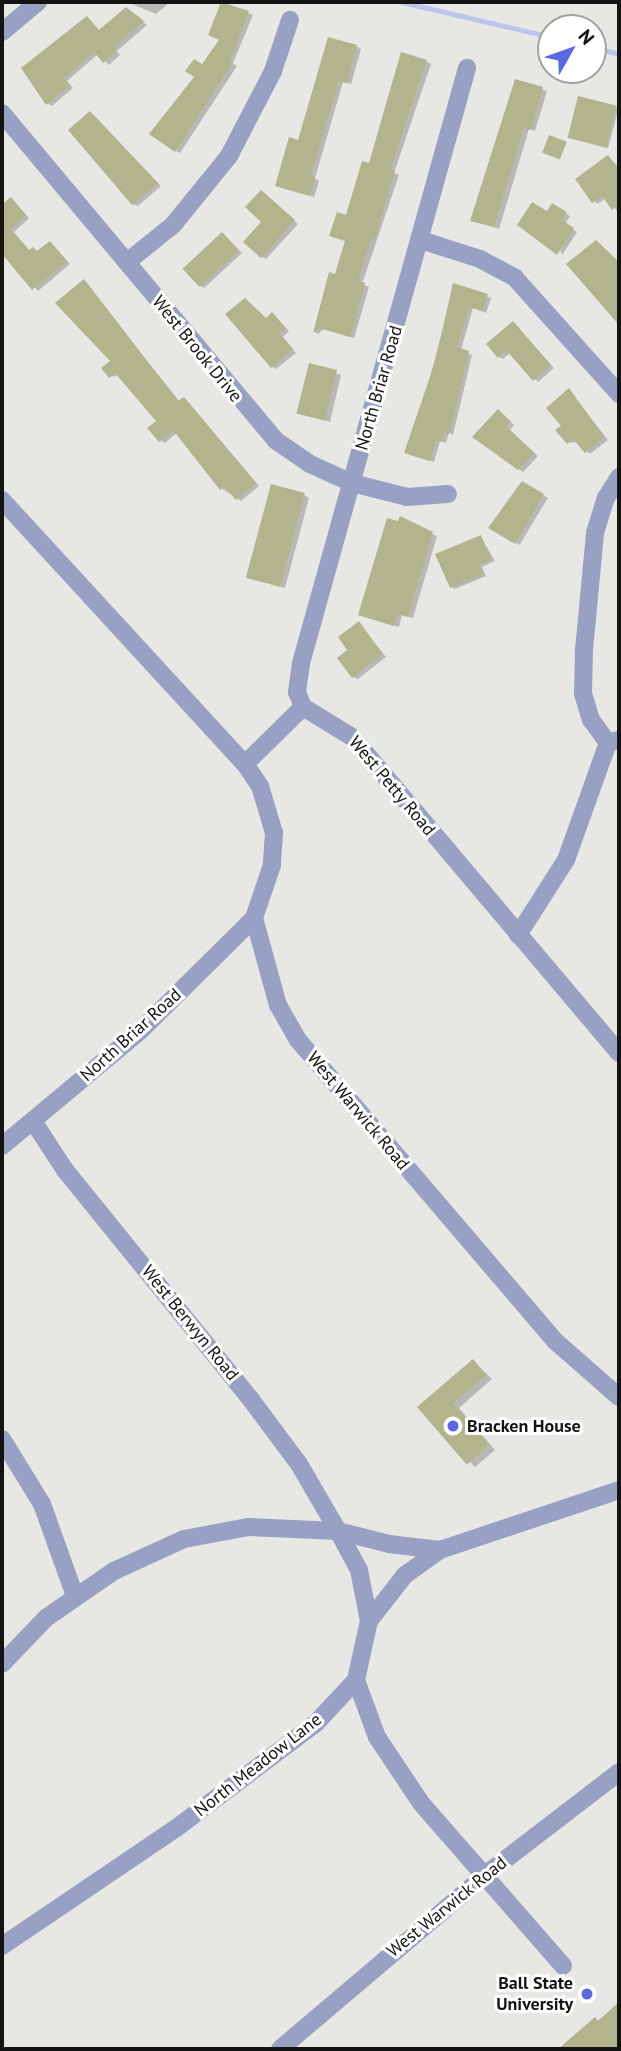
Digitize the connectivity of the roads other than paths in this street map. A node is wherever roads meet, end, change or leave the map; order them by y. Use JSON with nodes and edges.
{"nodes":[{"id":1,"x":38,"y":2,"type":"edge"},
{"id":2,"x":290,"y":20,"type":"dead end"},
{"id":3,"x":2,"y":33,"type":"edge"},
{"id":4,"x":467,"y":68,"type":"dead end"},
{"id":5,"x":2,"y":113,"type":"edge"},
{"id":6,"x":421,"y":240,"type":"junction"},
{"id":7,"x":127,"y":262,"type":"junction"},
{"id":8,"x":619,"y":394,"type":"edge"},
{"id":9,"x":619,"y":477,"type":"edge"},
{"id":10,"x":352,"y":483,"type":"junction"},
{"id":11,"x":448,"y":494,"type":"dead end"},
{"id":12,"x":2,"y":500,"type":"edge"},
{"id":13,"x":303,"y":707,"type":"junction"},
{"id":14,"x":614,"y":741,"type":"edge"},
{"id":15,"x":245,"y":764,"type":"junction"},
{"id":16,"x":254,"y":918,"type":"junction"},
{"id":17,"x":517,"y":935,"type":"junction"},
{"id":18,"x":619,"y":1053,"type":"edge"},
{"id":19,"x":33,"y":1121,"type":"junction"},
{"id":20,"x":2,"y":1146,"type":"edge"},
{"id":21,"x":619,"y":1397,"type":"edge"},
{"id":22,"x":2,"y":1439,"type":"edge"},
{"id":23,"x":619,"y":1490,"type":"edge"},
{"id":24,"x":338,"y":1531,"type":"junction"},
{"id":25,"x":440,"y":1550,"type":"junction"},
{"id":26,"x":75,"y":1596,"type":"junction"},
{"id":27,"x":369,"y":1621,"type":"junction"},
{"id":28,"x":2,"y":1664,"type":"edge"},
{"id":29,"x":356,"y":1680,"type":"junction"},
{"id":30,"x":619,"y":1772,"type":"edge"},
{"id":31,"x":485,"y":1875,"type":"junction"},
{"id":32,"x":2,"y":1946,"type":"edge"},
{"id":33,"x":563,"y":1966,"type":"dead end"},
{"id":34,"x":280,"y":2049,"type":"edge"}],
"edges":[{"from":1,"to":3,"type":"street"},
{"from":2,"to":7,"type":"street"},
{"from":4,"to":6,"type":"street","name":"North Briar Road"},
{"from":5,"to":7,"type":"street","name":"West Brook Drive"},
{"from":6,"to":8,"type":"street"},
{"from":6,"to":10,"type":"street","name":"North Briar Road"},
{"from":7,"to":10,"type":"street","name":"West Brook Drive"},
{"from":9,"to":14,"type":"street"},
{"from":10,"to":11,"type":"street","name":"West Brook Drive"},
{"from":10,"to":13,"type":"street","name":"North Briar Road"},
{"from":12,"to":15,"type":"street"},
{"from":13,"to":15,"type":"street"},
{"from":13,"to":17,"type":"street","name":"West Petty Road"},
{"from":14,"to":17,"type":"street"},
{"from":15,"to":16,"type":"street"},
{"from":16,"to":19,"type":"street","name":"North Briar Road"},
{"from":16,"to":21,"type":"street","name":"West Warwick Road"},
{"from":17,"to":18,"type":"street","name":"West Petty Road"},
{"from":19,"to":20,"type":"street","name":"North Briar Road"},
{"from":19,"to":24,"type":"street","name":"West Berwyn Road"},
{"from":22,"to":26,"type":"street"},
{"from":23,"to":25,"type":"street"},
{"from":24,"to":25,"type":"street"},
{"from":24,"to":26,"type":"street"},
{"from":24,"to":27,"type":"street","name":"West Berwyn Road"},
{"from":25,"to":27,"type":"street"},
{"from":26,"to":28,"type":"street"},
{"from":27,"to":29,"type":"street"},
{"from":29,"to":31,"type":"street"},
{"from":29,"to":32,"type":"street","name":"North Meadow Lane"},
{"from":30,"to":31,"type":"street","name":"West Warwick Road"},
{"from":31,"to":33,"type":"street"},
{"from":31,"to":34,"type":"street","name":"West Warwick Road"}]}
